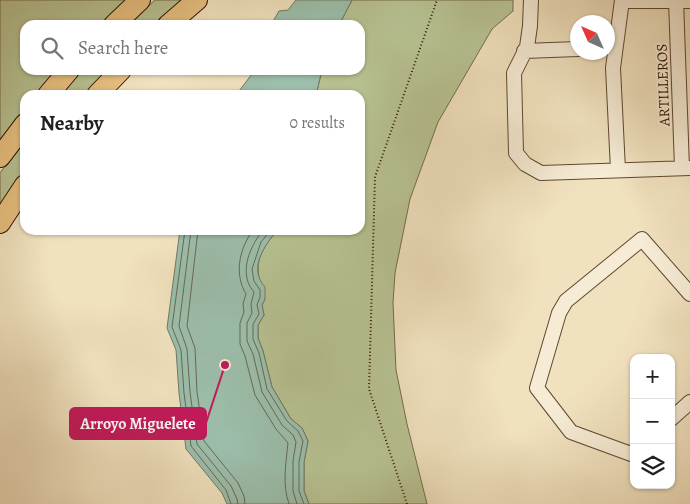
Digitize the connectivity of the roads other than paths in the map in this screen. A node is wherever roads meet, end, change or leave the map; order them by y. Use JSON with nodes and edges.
{"nodes":[{"id":1,"x":140,"y":0,"type":"edge"},
{"id":2,"x":197,"y":0,"type":"edge"},
{"id":3,"x":531,"y":0,"type":"edge"},
{"id":4,"x":622,"y":1,"type":"edge"},
{"id":5,"x":681,"y":1,"type":"edge"},
{"id":6,"x":119,"y":20,"type":"edge"},
{"id":7,"x":174,"y":20,"type":"edge"},
{"id":8,"x":615,"y":34,"type":"edge"},
{"id":9,"x":570,"y":49,"type":"edge"},
{"id":10,"x":524,"y":51,"type":"junction"},
{"id":11,"x":613,"y":60,"type":"edge"},
{"id":12,"x":65,"y":75,"type":"edge"},
{"id":13,"x":116,"y":75,"type":"edge"},
{"id":14,"x":52,"y":90,"type":"edge"},
{"id":15,"x":102,"y":90,"type":"edge"},
{"id":16,"x":20,"y":131,"type":"edge"},
{"id":17,"x":0,"y":157,"type":"edge"},
{"id":18,"x":686,"y":168,"type":"edge"},
{"id":19,"x":618,"y":170,"type":"junction"},
{"id":20,"x":20,"y":193,"type":"edge"},
{"id":21,"x":0,"y":223,"type":"edge"},
{"id":22,"x":690,"y":294,"type":"edge"},
{"id":23,"x":690,"y":402,"type":"edge"},
{"id":24,"x":675,"y":415,"type":"edge"},
{"id":25,"x":630,"y":454,"type":"edge"}],
"edges":[{"from":1,"to":6,"type":"highway"},
{"from":2,"to":7,"type":"highway"},
{"from":3,"to":10,"type":"lane"},
{"from":4,"to":5,"type":"lane"},
{"from":4,"to":8,"type":"lane"},
{"from":5,"to":18,"type":"lane","name":"ARTILLEROS"},
{"from":9,"to":10,"type":"lane"},
{"from":10,"to":19,"type":"lane"},
{"from":11,"to":19,"type":"lane"},
{"from":12,"to":14,"type":"highway"},
{"from":13,"to":15,"type":"highway"},
{"from":16,"to":17,"type":"highway"},
{"from":18,"to":19,"type":"lane"},
{"from":20,"to":21,"type":"highway"},
{"from":22,"to":25,"type":"lane"},
{"from":23,"to":24,"type":"lane"}]}
